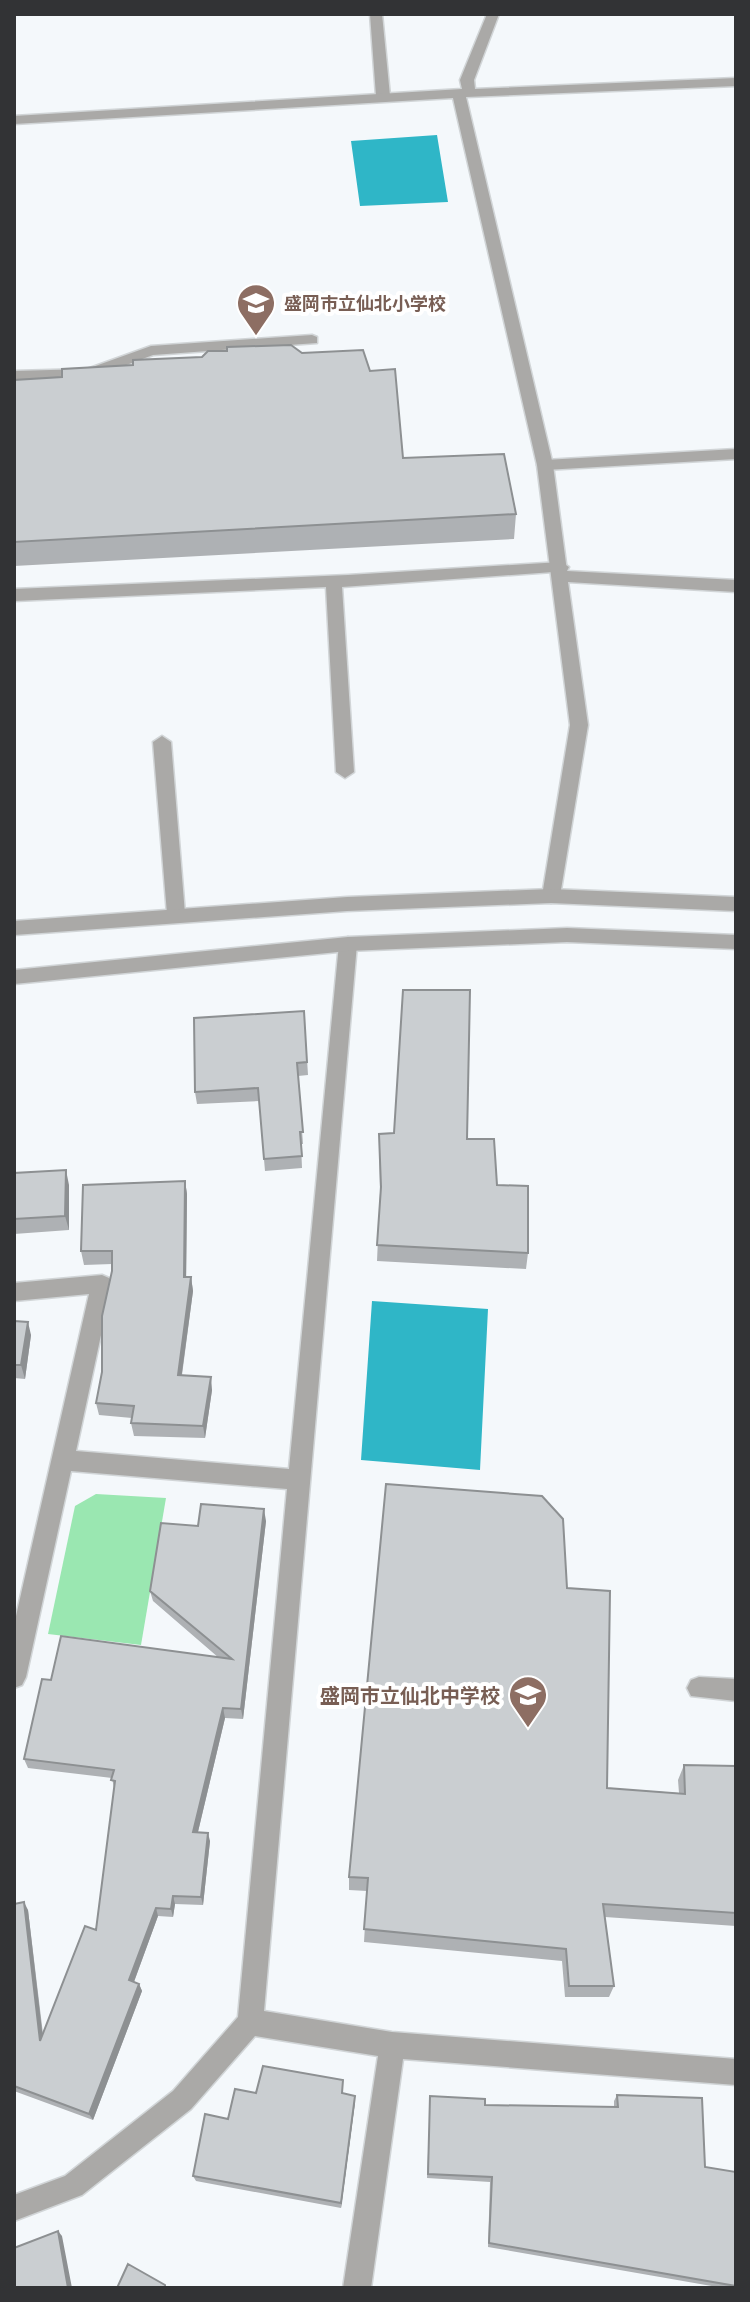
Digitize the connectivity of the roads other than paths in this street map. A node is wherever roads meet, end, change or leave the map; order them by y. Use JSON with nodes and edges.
{"nodes":[{"id":1,"x":376,"y":14,"type":"edge"},
{"id":2,"x":493,"y":14,"type":"edge"},
{"id":3,"x":736,"y":82,"type":"edge"},
{"id":4,"x":464,"y":93,"type":"junction"},
{"id":5,"x":383,"y":96,"type":"junction"},
{"id":6,"x":14,"y":120,"type":"edge"},
{"id":7,"x":312,"y":340,"type":"dead end"},
{"id":8,"x":250,"y":344,"type":"junction"},
{"id":9,"x":252,"y":365,"type":"edge"},
{"id":10,"x":14,"y":376,"type":"edge"},
{"id":11,"x":736,"y":454,"type":"edge"},
{"id":12,"x":545,"y":465,"type":"junction"},
{"id":13,"x":561,"y":571,"type":"junction"},
{"id":14,"x":334,"y":582,"type":"junction"},
{"id":15,"x":736,"y":586,"type":"edge"},
{"id":16,"x":14,"y":595,"type":"edge"},
{"id":17,"x":162,"y":742,"type":"dead end"},
{"id":18,"x":345,"y":772,"type":"dead end"},
{"id":19,"x":551,"y":896,"type":"junction"},
{"id":20,"x":736,"y":904,"type":"edge"},
{"id":21,"x":176,"y":914,"type":"junction"},
{"id":22,"x":14,"y":928,"type":"edge"},
{"id":23,"x":736,"y":942,"type":"edge"},
{"id":24,"x":348,"y":944,"type":"junction"},
{"id":25,"x":14,"y":977,"type":"edge"},
{"id":26,"x":14,"y":1292,"type":"edge"},
{"id":27,"x":63,"y":1460,"type":"junction"},
{"id":28,"x":300,"y":1480,"type":"junction"},
{"id":29,"x":14,"y":1677,"type":"edge"},
{"id":30,"x":699,"y":1688,"type":"dead end"},
{"id":31,"x":736,"y":1690,"type":"edge"},
{"id":32,"x":250,"y":2022,"type":"junction"},
{"id":33,"x":392,"y":2045,"type":"junction"},
{"id":34,"x":736,"y":2072,"type":"edge"},
{"id":35,"x":14,"y":2208,"type":"edge"},
{"id":36,"x":357,"y":2288,"type":"edge"}],
"edges":[{"from":1,"to":5,"type":"street"},
{"from":2,"to":4,"type":"street"},
{"from":3,"to":4,"type":"street"},
{"from":4,"to":5,"type":"street"},
{"from":4,"to":12,"type":"street"},
{"from":5,"to":6,"type":"street"},
{"from":7,"to":8,"type":"street"},
{"from":8,"to":9,"type":"street"},
{"from":8,"to":10,"type":"street"},
{"from":11,"to":12,"type":"street"},
{"from":12,"to":13,"type":"street"},
{"from":13,"to":14,"type":"street"},
{"from":13,"to":15,"type":"street"},
{"from":13,"to":19,"type":"street"},
{"from":14,"to":16,"type":"street"},
{"from":14,"to":18,"type":"street"},
{"from":17,"to":21,"type":"street"},
{"from":19,"to":20,"type":"street"},
{"from":19,"to":21,"type":"street"},
{"from":21,"to":22,"type":"street"},
{"from":23,"to":24,"type":"street"},
{"from":24,"to":25,"type":"street"},
{"from":24,"to":28,"type":"street"},
{"from":26,"to":27,"type":"street"},
{"from":27,"to":28,"type":"street"},
{"from":27,"to":29,"type":"street"},
{"from":28,"to":32,"type":"street"},
{"from":30,"to":31,"type":"street"},
{"from":32,"to":33,"type":"street"},
{"from":32,"to":35,"type":"street"},
{"from":33,"to":34,"type":"street"},
{"from":33,"to":36,"type":"street"}]}
